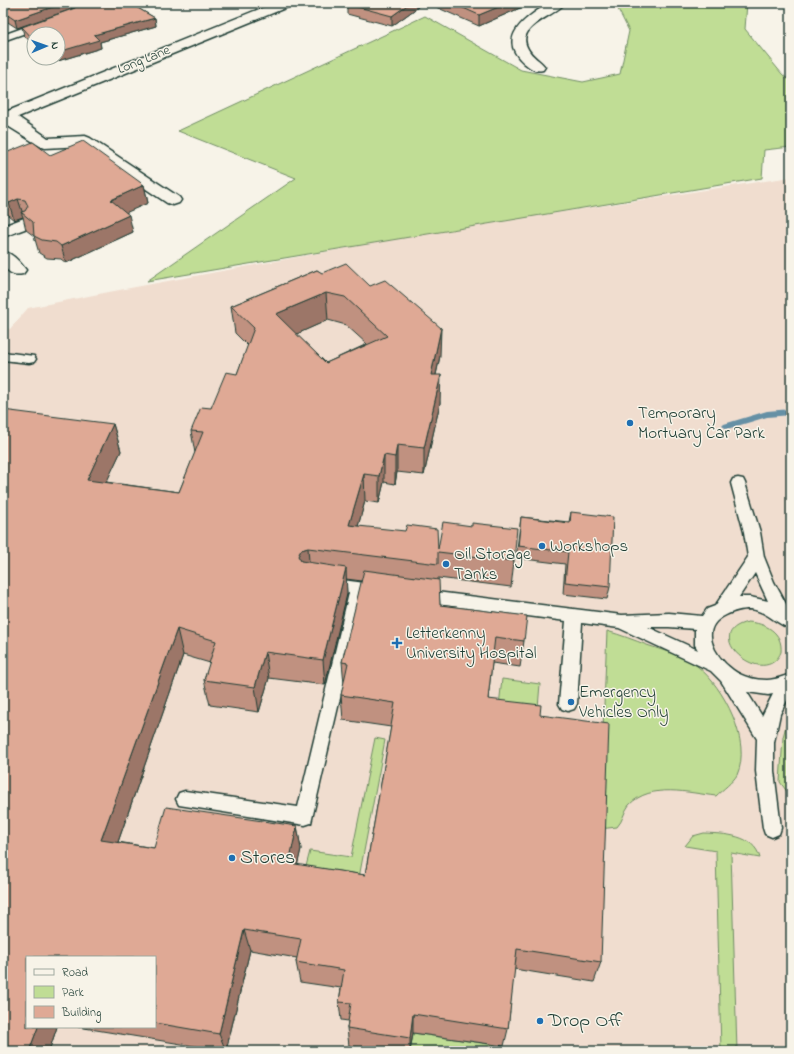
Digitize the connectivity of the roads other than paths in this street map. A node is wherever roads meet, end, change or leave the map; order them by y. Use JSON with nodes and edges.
{"nodes":[{"id":1,"x":285,"y":3,"type":"edge"},
{"id":2,"x":558,"y":3,"type":"edge"},
{"id":3,"x":52,"y":21,"type":"edge"},
{"id":4,"x":3,"y":38,"type":"edge"},
{"id":5,"x":538,"y":67,"type":"dead end"},
{"id":6,"x":5,"y":118,"type":"edge"},
{"id":7,"x":172,"y":200,"type":"dead end"},
{"id":8,"x":24,"y":223,"type":"edge"},
{"id":9,"x":3,"y":232,"type":"edge"},
{"id":10,"x":3,"y":256,"type":"edge"},
{"id":11,"x":17,"y":270,"type":"dead end"},
{"id":12,"x":3,"y":356,"type":"edge"},
{"id":13,"x":29,"y":359,"type":"dead end"},
{"id":14,"x":738,"y":482,"type":"dead end"},
{"id":15,"x":756,"y":557,"type":"junction"},
{"id":16,"x":310,"y":582,"type":"edge"},
{"id":17,"x":358,"y":588,"type":"junction"},
{"id":18,"x":723,"y":606,"type":"junction"},
{"id":19,"x":574,"y":617,"type":"junction"},
{"id":20,"x":787,"y":619,"type":"edge"},
{"id":21,"x":622,"y":622,"type":"junction"},
{"id":22,"x":704,"y":623,"type":"junction"},
{"id":23,"x":714,"y":665,"type":"junction"},
{"id":24,"x":728,"y":677,"type":"junction"},
{"id":25,"x":790,"y":681,"type":"edge"},
{"id":26,"x":568,"y":704,"type":"dead end"},
{"id":27,"x":765,"y":736,"type":"junction"},
{"id":28,"x":185,"y":799,"type":"dead end"},
{"id":29,"x":772,"y":828,"type":"dead end"}],
"edges":[{"from":1,"to":6,"type":"street","name":"Long Lane"},
{"from":2,"to":5,"type":"street"},
{"from":3,"to":4,"type":"lane"},
{"from":6,"to":7,"type":"street"},
{"from":8,"to":9,"type":"street"},
{"from":10,"to":11,"type":"street"},
{"from":12,"to":13,"type":"lane"},
{"from":14,"to":15,"type":"lane"},
{"from":15,"to":18,"type":"lane"},
{"from":15,"to":20,"type":"lane"},
{"from":16,"to":17,"type":"lane"},
{"from":17,"to":19,"type":"lane"},
{"from":17,"to":28,"type":"lane"},
{"from":18,"to":20,"type":"lane"},
{"from":18,"to":22,"type":"lane"},
{"from":19,"to":21,"type":"lane"},
{"from":19,"to":26,"type":"lane"},
{"from":21,"to":22,"type":"lane"},
{"from":21,"to":23,"type":"lane"},
{"from":22,"to":23,"type":"lane"},
{"from":23,"to":24,"type":"lane"},
{"from":24,"to":25,"type":"lane"},
{"from":24,"to":27,"type":"lane"},
{"from":25,"to":27,"type":"lane"},
{"from":27,"to":29,"type":"lane"}]}
